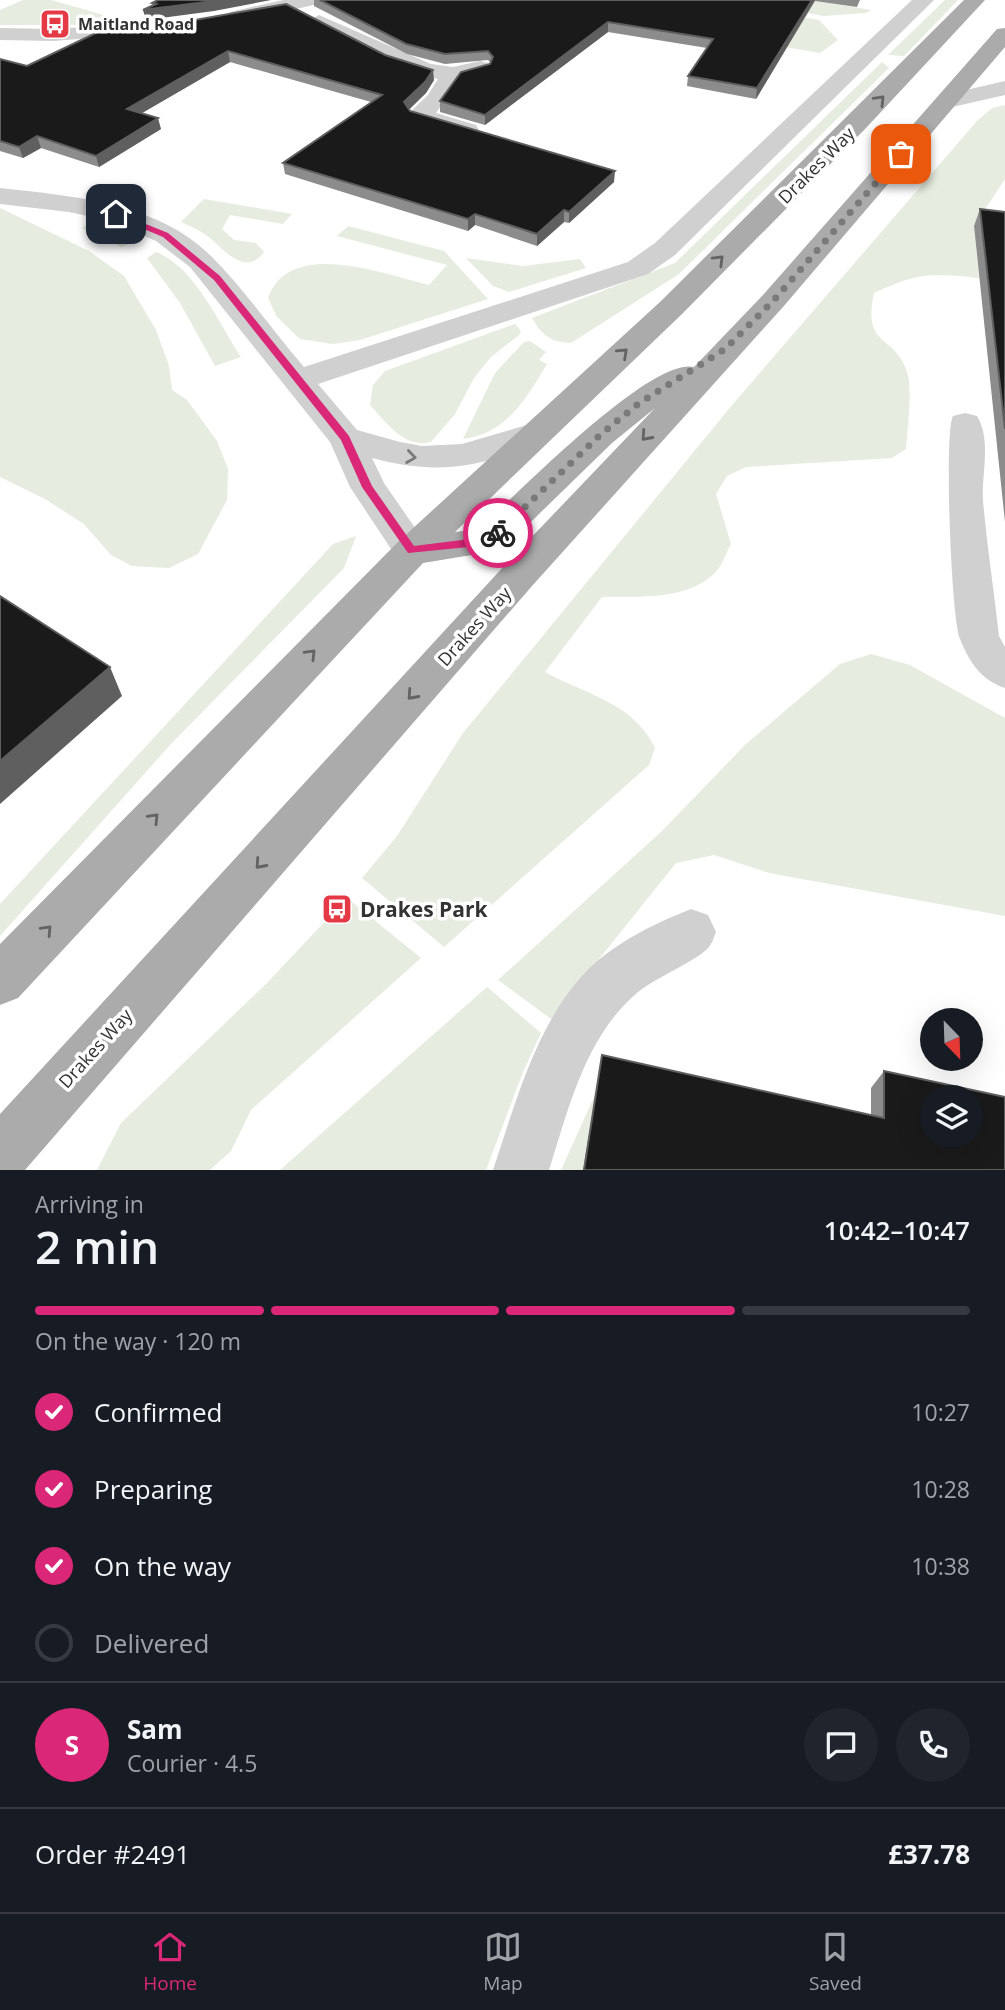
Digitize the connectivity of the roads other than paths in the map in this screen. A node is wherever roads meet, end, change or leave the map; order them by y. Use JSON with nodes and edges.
{"nodes":[{"id":1,"x":925,"y":0,"type":"edge"},
{"id":2,"x":975,"y":0,"type":"edge"},
{"id":3,"x":301,"y":2,"type":"edge"},
{"id":4,"x":219,"y":19,"type":"edge"},
{"id":5,"x":169,"y":26,"type":"edge"},
{"id":6,"x":0,"y":34,"type":"edge"},
{"id":7,"x":1004,"y":38,"type":"edge"},
{"id":8,"x":975,"y":47,"type":"edge"},
{"id":9,"x":480,"y":68,"type":"edge"},
{"id":10,"x":452,"y":75,"type":"junction"},
{"id":11,"x":1005,"y":88,"type":"edge"},
{"id":12,"x":948,"y":101,"type":"junction"},
{"id":13,"x":485,"y":136,"type":"edge"},
{"id":14,"x":0,"y":197,"type":"edge"},
{"id":15,"x":725,"y":349,"type":"junction"},
{"id":16,"x":298,"y":380,"type":"junction"},
{"id":17,"x":965,"y":424,"type":"dead end"},
{"id":18,"x":537,"y":433,"type":"junction"},
{"id":19,"x":345,"y":439,"type":"junction"},
{"id":20,"x":412,"y":551,"type":"junction"},
{"id":21,"x":1005,"y":672,"type":"edge"},
{"id":22,"x":691,"y":932,"type":"dead end"},
{"id":23,"x":0,"y":980,"type":"edge"},
{"id":24,"x":0,"y":1156,"type":"edge"},
{"id":25,"x":521,"y":1170,"type":"edge"}],
"edges":[{"from":1,"to":16,"type":"street"},
{"from":2,"to":8,"type":"main road","name":"Drakes Way"},
{"from":3,"to":4,"type":"street"},
{"from":3,"to":10,"type":"street"},
{"from":5,"to":6,"type":"street"},
{"from":7,"to":8,"type":"main road","name":"Drakes Way"},
{"from":8,"to":12,"type":"main road","name":"Drakes Way"},
{"from":18,"to":8,"type":"main road","name":"Drakes Way","one_way":true},
{"from":9,"to":10,"type":"street"},
{"from":10,"to":13,"type":"street"},
{"from":11,"to":12,"type":"street"},
{"from":12,"to":15,"type":"main road","name":"Drakes Way"},
{"from":14,"to":16,"type":"street"},
{"from":15,"to":20,"type":"main road"},
{"from":15,"to":24,"type":"main road","name":"Drakes Way","one_way":true},
{"from":16,"to":19,"type":"street"},
{"from":17,"to":21,"type":"street"},
{"from":19,"to":18,"type":"street","one_way":true},
{"from":18,"to":20,"type":"main road","name":"Drakes Way"},
{"from":19,"to":20,"type":"street"},
{"from":23,"to":20,"type":"main road","name":"Drakes Way","one_way":true},
{"from":22,"to":25,"type":"street"}]}
